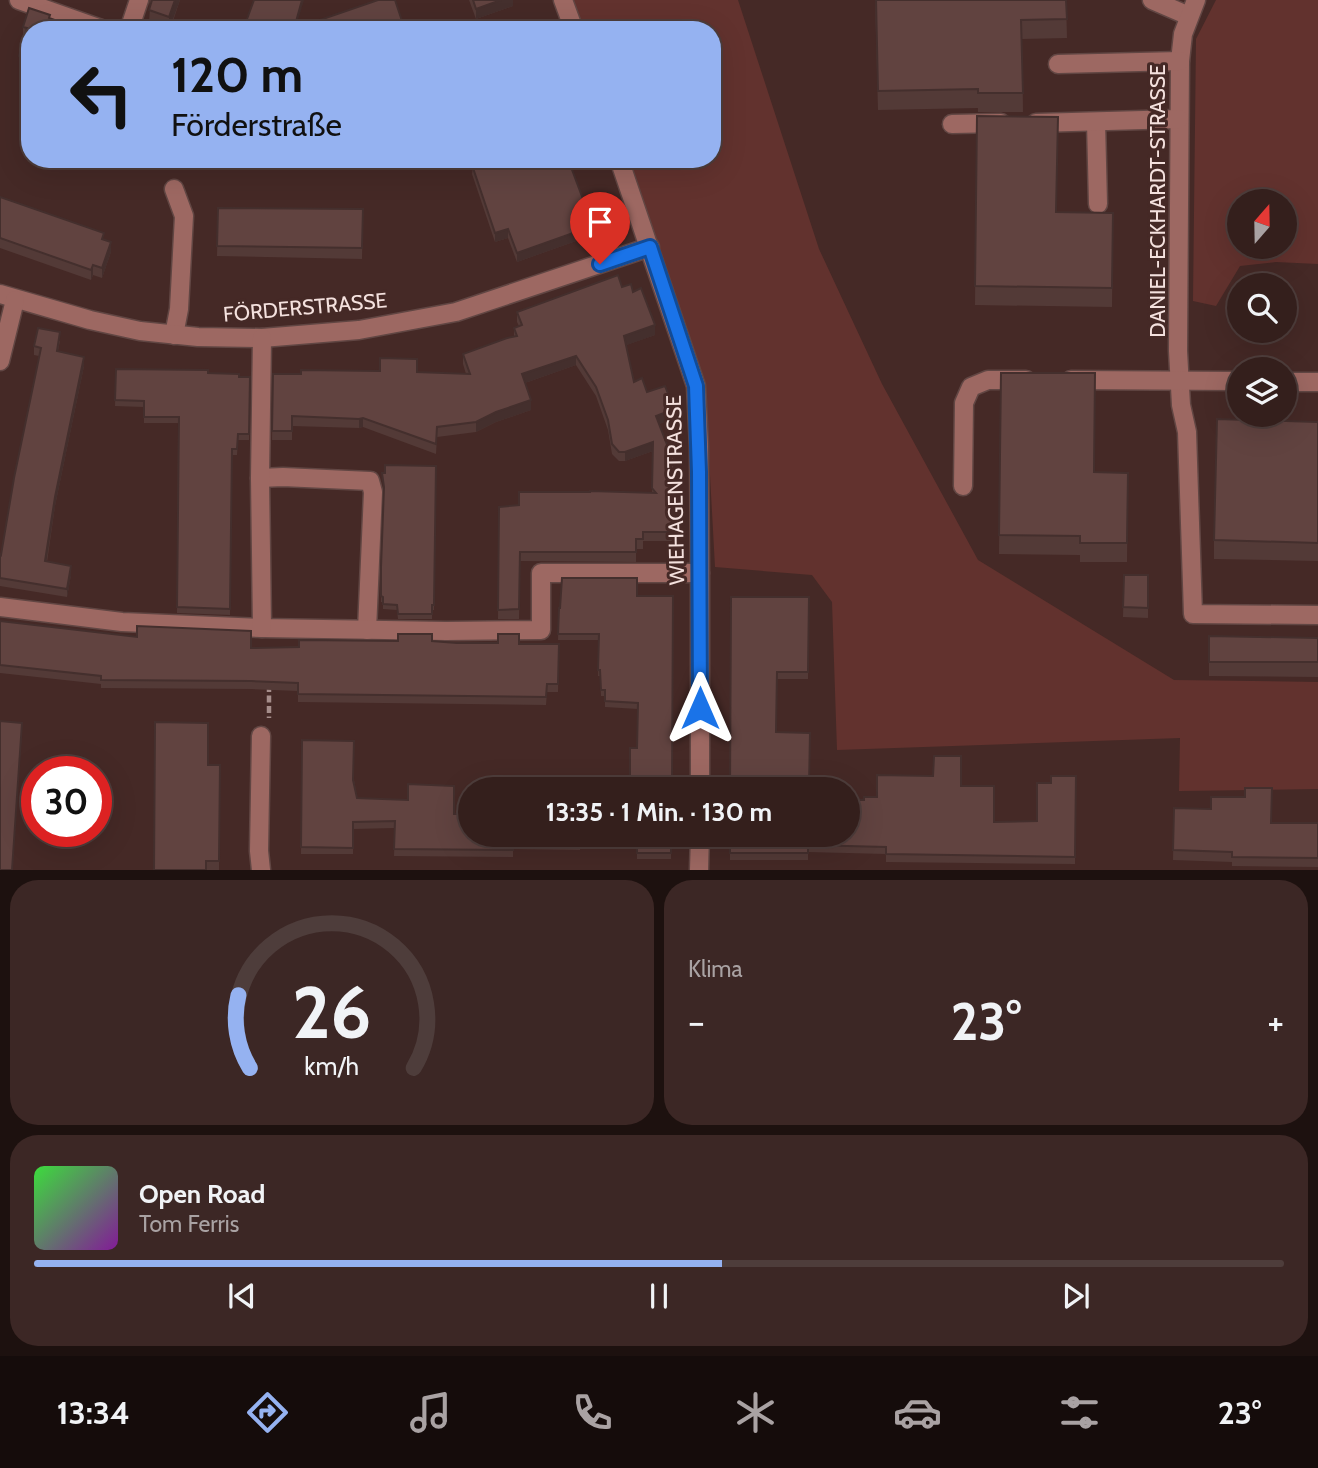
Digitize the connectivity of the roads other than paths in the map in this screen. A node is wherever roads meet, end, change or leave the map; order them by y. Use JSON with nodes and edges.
{"nodes":[{"id":1,"x":19,"y":0,"type":"edge"},
{"id":2,"x":139,"y":0,"type":"edge"},
{"id":3,"x":564,"y":0,"type":"edge"},
{"id":4,"x":1152,"y":0,"type":"edge"},
{"id":5,"x":1192,"y":8,"type":"edge"},
{"id":6,"x":78,"y":21,"type":"edge"},
{"id":7,"x":132,"y":21,"type":"edge"},
{"id":8,"x":571,"y":21,"type":"edge"},
{"id":9,"x":1180,"y":61,"type":"junction"},
{"id":10,"x":1058,"y":64,"type":"dead end"},
{"id":11,"x":1179,"y":119,"type":"junction"},
{"id":12,"x":1096,"y":122,"type":"junction"},
{"id":13,"x":952,"y":124,"type":"dead end"},
{"id":14,"x":622,"y":168,"type":"edge"},
{"id":15,"x":174,"y":189,"type":"dead end"},
{"id":16,"x":1098,"y":204,"type":"dead end"},
{"id":17,"x":650,"y":247,"type":"junction"},
{"id":18,"x":8,"y":297,"type":"edge"},
{"id":19,"x":174,"y":335,"type":"junction"},
{"id":20,"x":262,"y":338,"type":"junction"},
{"id":21,"x":0,"y":361,"type":"edge"},
{"id":22,"x":1180,"y":380,"type":"junction"},
{"id":23,"x":1227,"y":381,"type":"edge"},
{"id":24,"x":1297,"y":382,"type":"edge"},
{"id":25,"x":1318,"y":383,"type":"edge"},
{"id":26,"x":260,"y":478,"type":"junction"},
{"id":27,"x":962,"y":486,"type":"dead end"},
{"id":28,"x":700,"y":573,"type":"junction"},
{"id":29,"x":0,"y":607,"type":"edge"},
{"id":30,"x":1318,"y":615,"type":"edge"},
{"id":31,"x":262,"y":628,"type":"junction"},
{"id":32,"x":368,"y":629,"type":"junction"},
{"id":33,"x":261,"y":736,"type":"road end"},
{"id":34,"x":700,"y":777,"type":"edge"},
{"id":35,"x":699,"y":847,"type":"edge"},
{"id":36,"x":261,"y":870,"type":"edge"},
{"id":37,"x":699,"y":870,"type":"edge"}],
"edges":[{"from":1,"to":6,"type":"street"},
{"from":2,"to":7,"type":"street"},
{"from":3,"to":8,"type":"street"},
{"from":4,"to":5,"type":"street"},
{"from":5,"to":9,"type":"street","name":"DANIEL-ECKHARDT-STRASSE"},
{"from":9,"to":10,"type":"street"},
{"from":9,"to":11,"type":"street","name":"DANIEL-ECKHARDT-STRASSE"},
{"from":11,"to":12,"type":"street"},
{"from":11,"to":22,"type":"street","name":"DANIEL-ECKHARDT-STRASSE"},
{"from":12,"to":13,"type":"street"},
{"from":12,"to":16,"type":"street"},
{"from":14,"to":17,"type":"street","name":"WIEHAGENSTRASSE"},
{"from":15,"to":19,"type":"street"},
{"from":17,"to":20,"type":"street","name":"FÖRDERSTRASSE"},
{"from":17,"to":28,"type":"street","name":"WIEHAGENSTRASSE"},
{"from":18,"to":19,"type":"street","name":"FÖRDERSTRASSE"},
{"from":18,"to":21,"type":"street"},
{"from":19,"to":20,"type":"street","name":"FÖRDERSTRASSE"},
{"from":20,"to":26,"type":"street"},
{"from":22,"to":23,"type":"street"},
{"from":22,"to":27,"type":"street"},
{"from":22,"to":30,"type":"street","name":"DANIEL-ECKHARDT-STRASSE"},
{"from":24,"to":25,"type":"street"},
{"from":26,"to":31,"type":"street"},
{"from":26,"to":32,"type":"street"},
{"from":28,"to":32,"type":"street"},
{"from":28,"to":34,"type":"street","name":"WIEHAGENSTRASSE"},
{"from":29,"to":31,"type":"street"},
{"from":31,"to":32,"type":"street"},
{"from":33,"to":36,"type":"street"},
{"from":35,"to":37,"type":"street"}]}
